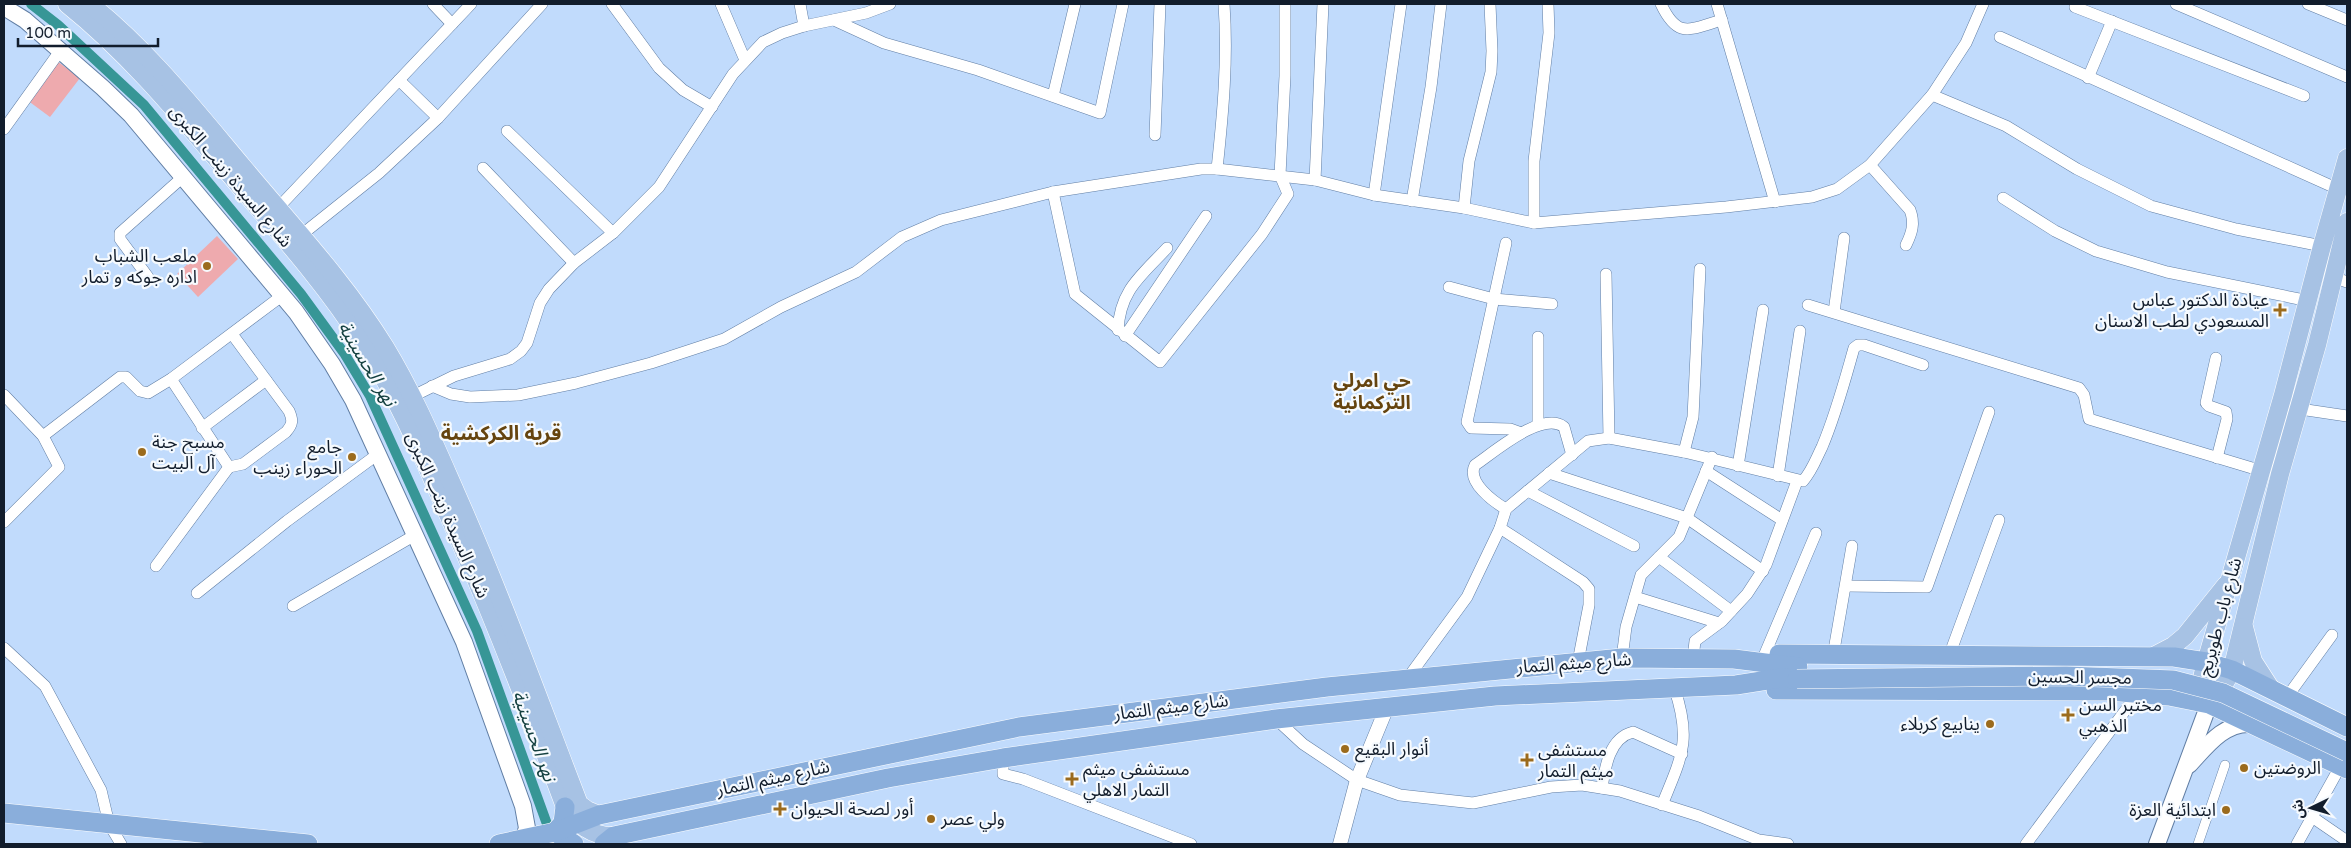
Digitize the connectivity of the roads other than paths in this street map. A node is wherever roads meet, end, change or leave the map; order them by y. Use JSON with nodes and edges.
{"nodes":[{"id":1,"x":67,"y":4,"type":"edge"},
{"id":2,"x":90,"y":4,"type":"edge"},
{"id":3,"x":433,"y":4,"type":"edge"},
{"id":4,"x":471,"y":4,"type":"edge"},
{"id":5,"x":542,"y":4,"type":"edge"},
{"id":6,"x":612,"y":4,"type":"edge"},
{"id":7,"x":721,"y":4,"type":"edge"},
{"id":8,"x":800,"y":4,"type":"edge"},
{"id":9,"x":890,"y":4,"type":"edge"},
{"id":10,"x":1075,"y":4,"type":"edge"},
{"id":11,"x":1123,"y":4,"type":"edge"},
{"id":12,"x":1160,"y":4,"type":"edge"},
{"id":13,"x":1224,"y":4,"type":"edge"},
{"id":14,"x":1285,"y":4,"type":"edge"},
{"id":15,"x":1323,"y":4,"type":"edge"},
{"id":16,"x":1401,"y":4,"type":"edge"},
{"id":17,"x":1441,"y":4,"type":"edge"},
{"id":18,"x":1490,"y":4,"type":"edge"},
{"id":19,"x":1548,"y":4,"type":"edge"},
{"id":20,"x":1661,"y":4,"type":"edge"},
{"id":21,"x":1717,"y":4,"type":"edge"},
{"id":22,"x":1983,"y":4,"type":"edge"},
{"id":23,"x":2176,"y":4,"type":"edge"},
{"id":24,"x":2308,"y":4,"type":"edge"},
{"id":25,"x":4,"y":7,"type":"edge"},
{"id":26,"x":2075,"y":7,"type":"dead end"},
{"id":27,"x":834,"y":20,"type":"junction"},
{"id":28,"x":1722,"y":20,"type":"junction"},
{"id":29,"x":2347,"y":20,"type":"edge"},
{"id":30,"x":2112,"y":21,"type":"junction"},
{"id":31,"x":452,"y":24,"type":"junction"},
{"id":32,"x":804,"y":26,"type":"junction"},
{"id":33,"x":2000,"y":37,"type":"dead end"},
{"id":34,"x":60,"y":51,"type":"junction"},
{"id":35,"x":744,"y":60,"type":"junction"},
{"id":36,"x":2347,"y":77,"type":"edge"},
{"id":37,"x":2088,"y":78,"type":"junction"},
{"id":38,"x":398,"y":80,"type":"junction"},
{"id":39,"x":1932,"y":95,"type":"junction"},
{"id":40,"x":1053,"y":96,"type":"junction"},
{"id":41,"x":2304,"y":96,"type":"dead end"},
{"id":42,"x":712,"y":107,"type":"junction"},
{"id":43,"x":438,"y":118,"type":"junction"},
{"id":44,"x":4,"y":129,"type":"edge"},
{"id":45,"x":507,"y":131,"type":"dead end"},
{"id":46,"x":1155,"y":135,"type":"dead end"},
{"id":47,"x":2347,"y":158,"type":"edge"},
{"id":48,"x":1870,"y":166,"type":"junction"},
{"id":49,"x":483,"y":168,"type":"dead end"},
{"id":50,"x":1217,"y":168,"type":"junction"},
{"id":51,"x":1280,"y":175,"type":"junction"},
{"id":52,"x":184,"y":176,"type":"junction"},
{"id":53,"x":1314,"y":180,"type":"junction"},
{"id":54,"x":2338,"y":189,"type":"junction"},
{"id":55,"x":1053,"y":192,"type":"junction"},
{"id":56,"x":1374,"y":195,"type":"junction"},
{"id":57,"x":2003,"y":198,"type":"dead end"},
{"id":58,"x":1412,"y":200,"type":"junction"},
{"id":59,"x":1775,"y":202,"type":"junction"},
{"id":60,"x":1464,"y":208,"type":"junction"},
{"id":61,"x":278,"y":209,"type":"junction"},
{"id":62,"x":1206,"y":216,"type":"dead end"},
{"id":63,"x":2347,"y":222,"type":"edge"},
{"id":64,"x":1534,"y":223,"type":"junction"},
{"id":65,"x":613,"y":233,"type":"junction"},
{"id":66,"x":300,"y":236,"type":"junction"},
{"id":67,"x":1844,"y":238,"type":"dead end"},
{"id":68,"x":1506,"y":243,"type":"dead end"},
{"id":69,"x":1906,"y":245,"type":"dead end"},
{"id":70,"x":2322,"y":246,"type":"junction"},
{"id":71,"x":1166,"y":248,"type":"dead end"},
{"id":72,"x":574,"y":263,"type":"junction"},
{"id":73,"x":1700,"y":269,"type":"dead end"},
{"id":74,"x":1606,"y":274,"type":"dead end"},
{"id":75,"x":148,"y":277,"type":"dead end"},
{"id":76,"x":2340,"y":280,"type":"edge"},
{"id":77,"x":1448,"y":287,"type":"dead end"},
{"id":78,"x":283,"y":296,"type":"junction"},
{"id":79,"x":1494,"y":299,"type":"junction"},
{"id":80,"x":2309,"y":300,"type":"junction"},
{"id":81,"x":1552,"y":304,"type":"dead end"},
{"id":82,"x":1808,"y":304,"type":"dead end"},
{"id":83,"x":1763,"y":310,"type":"dead end"},
{"id":84,"x":1834,"y":312,"type":"junction"},
{"id":85,"x":1800,"y":331,"type":"dead end"},
{"id":86,"x":1121,"y":333,"type":"junction"},
{"id":87,"x":232,"y":334,"type":"junction"},
{"id":88,"x":1538,"y":337,"type":"dead end"},
{"id":89,"x":2216,"y":358,"type":"dead end"},
{"id":90,"x":1923,"y":365,"type":"dead end"},
{"id":91,"x":171,"y":379,"type":"junction"},
{"id":92,"x":266,"y":380,"type":"junction"},
{"id":93,"x":432,"y":386,"type":"junction"},
{"id":94,"x":4,"y":395,"type":"edge"},
{"id":95,"x":405,"y":400,"type":"junction"},
{"id":96,"x":2300,"y":409,"type":"junction"},
{"id":97,"x":1989,"y":412,"type":"dead end"},
{"id":98,"x":2347,"y":416,"type":"edge"},
{"id":99,"x":1538,"y":425,"type":"junction"},
{"id":100,"x":202,"y":428,"type":"junction"},
{"id":101,"x":1521,"y":432,"type":"junction"},
{"id":102,"x":43,"y":436,"type":"junction"},
{"id":103,"x":1609,"y":438,"type":"junction"},
{"id":104,"x":1684,"y":452,"type":"junction"},
{"id":105,"x":378,"y":454,"type":"junction"},
{"id":106,"x":1572,"y":455,"type":"junction"},
{"id":107,"x":1712,"y":458,"type":"junction"},
{"id":108,"x":2217,"y":458,"type":"junction"},
{"id":109,"x":1738,"y":466,"type":"junction"},
{"id":110,"x":229,"y":467,"type":"junction"},
{"id":111,"x":1706,"y":471,"type":"junction"},
{"id":112,"x":2262,"y":472,"type":"junction"},
{"id":113,"x":1549,"y":473,"type":"junction"},
{"id":114,"x":1778,"y":476,"type":"junction"},
{"id":115,"x":1797,"y":481,"type":"junction"},
{"id":116,"x":1528,"y":491,"type":"junction"},
{"id":117,"x":1506,"y":509,"type":"junction"},
{"id":118,"x":1687,"y":518,"type":"junction"},
{"id":119,"x":1782,"y":520,"type":"junction"},
{"id":120,"x":1999,"y":520,"type":"dead end"},
{"id":121,"x":4,"y":522,"type":"edge"},
{"id":122,"x":1500,"y":528,"type":"junction"},
{"id":123,"x":1816,"y":533,"type":"dead end"},
{"id":124,"x":415,"y":535,"type":"junction"},
{"id":125,"x":1634,"y":546,"type":"dead end"},
{"id":126,"x":1852,"y":546,"type":"dead end"},
{"id":127,"x":1659,"y":557,"type":"junction"},
{"id":128,"x":156,"y":566,"type":"dead end"},
{"id":129,"x":1763,"y":571,"type":"junction"},
{"id":130,"x":2228,"y":583,"type":"junction"},
{"id":131,"x":1846,"y":586,"type":"junction"},
{"id":132,"x":197,"y":593,"type":"dead end"},
{"id":133,"x":1635,"y":597,"type":"junction"},
{"id":134,"x":293,"y":606,"type":"dead end"},
{"id":135,"x":1731,"y":612,"type":"junction"},
{"id":136,"x":2244,"y":620,"type":"junction"},
{"id":137,"x":1719,"y":623,"type":"junction"},
{"id":138,"x":2332,"y":636,"type":"dead end"},
{"id":139,"x":4,"y":648,"type":"edge"},
{"id":140,"x":1764,"y":656,"type":"junction"},
{"id":141,"x":1834,"y":656,"type":"junction"},
{"id":142,"x":1949,"y":656,"type":"junction"},
{"id":143,"x":2152,"y":657,"type":"junction"},
{"id":144,"x":1622,"y":658,"type":"junction"},
{"id":145,"x":1693,"y":659,"type":"junction"},
{"id":146,"x":1734,"y":659,"type":"junction"},
{"id":147,"x":1578,"y":662,"type":"junction"},
{"id":148,"x":2206,"y":662,"type":"junction"},
{"id":149,"x":1492,"y":670,"type":"junction"},
{"id":150,"x":2232,"y":670,"type":"junction"},
{"id":151,"x":1798,"y":673,"type":"junction"},
{"id":152,"x":1459,"y":674,"type":"junction"},
{"id":153,"x":1408,"y":680,"type":"junction"},
{"id":154,"x":1736,"y":685,"type":"junction"},
{"id":155,"x":1674,"y":687,"type":"junction"},
{"id":156,"x":2139,"y":692,"type":"junction"},
{"id":157,"x":2279,"y":693,"type":"junction"},
{"id":158,"x":1495,"y":696,"type":"junction"},
{"id":159,"x":1459,"y":699,"type":"junction"},
{"id":160,"x":2209,"y":704,"type":"junction"},
{"id":161,"x":1387,"y":706,"type":"junction"},
{"id":162,"x":1098,"y":716,"type":"junction"},
{"id":163,"x":1276,"y":719,"type":"junction"},
{"id":164,"x":1054,"y":722,"type":"junction"},
{"id":165,"x":2250,"y":724,"type":"junction"},
{"id":166,"x":2347,"y":727,"type":"edge"},
{"id":167,"x":2347,"y":741,"type":"edge"},
{"id":168,"x":1103,"y":744,"type":"junction"},
{"id":169,"x":1058,"y":751,"type":"junction"},
{"id":170,"x":1682,"y":754,"type":"junction"},
{"id":171,"x":1003,"y":758,"type":"junction"},
{"id":172,"x":2345,"y":762,"type":"edge"},
{"id":173,"x":2225,"y":765,"type":"dead end"},
{"id":174,"x":2184,"y":770,"type":"junction"},
{"id":175,"x":1356,"y":780,"type":"junction"},
{"id":176,"x":1602,"y":788,"type":"junction"},
{"id":177,"x":572,"y":804,"type":"junction"},
{"id":178,"x":1662,"y":806,"type":"junction"},
{"id":179,"x":4,"y":813,"type":"edge"},
{"id":180,"x":599,"y":815,"type":"junction"},
{"id":181,"x":2312,"y":817,"type":"junction"},
{"id":182,"x":577,"y":822,"type":"junction"},
{"id":183,"x":109,"y":824,"type":"junction"},
{"id":184,"x":555,"y":832,"type":"junction"},
{"id":185,"x":523,"y":840,"type":"junction"},
{"id":186,"x":609,"y":840,"type":"edge"},
{"id":187,"x":2347,"y":841,"type":"edge"},
{"id":188,"x":121,"y":844,"type":"edge"},
{"id":189,"x":308,"y":844,"type":"edge"},
{"id":190,"x":499,"y":844,"type":"edge"},
{"id":191,"x":574,"y":844,"type":"edge"},
{"id":192,"x":1191,"y":844,"type":"edge"},
{"id":193,"x":1340,"y":844,"type":"edge"},
{"id":194,"x":1788,"y":844,"type":"edge"},
{"id":195,"x":2026,"y":844,"type":"edge"},
{"id":196,"x":2158,"y":844,"type":"edge"},
{"id":197,"x":2198,"y":844,"type":"edge"},
{"id":198,"x":2297,"y":844,"type":"edge"}],
"edges":[{"from":1,"to":95,"type":"main road","name":"شارع السيدة زينب الكبرى"},
{"from":2,"to":61,"type":"main road","name":"شارع السيدة زينب الكبرى"},
{"from":3,"to":31,"type":"street"},
{"from":4,"to":31,"type":"street"},
{"from":5,"to":43,"type":"street"},
{"from":6,"to":42,"type":"street"},
{"from":7,"to":35,"type":"street"},
{"from":8,"to":32,"type":"street"},
{"from":9,"to":27,"type":"street"},
{"from":10,"to":40,"type":"street"},
{"from":11,"to":40,"type":"street"},
{"from":12,"to":46,"type":"street"},
{"from":13,"to":50,"type":"street"},
{"from":14,"to":51,"type":"street"},
{"from":15,"to":53,"type":"street"},
{"from":16,"to":56,"type":"street"},
{"from":17,"to":58,"type":"street"},
{"from":18,"to":60,"type":"street"},
{"from":19,"to":64,"type":"street"},
{"from":20,"to":28,"type":"street"},
{"from":21,"to":28,"type":"street"},
{"from":22,"to":39,"type":"street"},
{"from":23,"to":36,"type":"street"},
{"from":24,"to":29,"type":"street"},
{"from":25,"to":34,"type":"main road"},
{"from":26,"to":30,"type":"street"},
{"from":27,"to":32,"type":"street"},
{"from":27,"to":40,"type":"street"},
{"from":28,"to":59,"type":"street"},
{"from":30,"to":37,"type":"street"},
{"from":30,"to":41,"type":"street"},
{"from":31,"to":38,"type":"street"},
{"from":32,"to":35,"type":"street"},
{"from":33,"to":37,"type":"street"},
{"from":34,"to":44,"type":"street"},
{"from":34,"to":52,"type":"main road"},
{"from":35,"to":42,"type":"street"},
{"from":37,"to":54,"type":"street"},
{"from":38,"to":43,"type":"street"},
{"from":38,"to":61,"type":"street"},
{"from":39,"to":48,"type":"street"},
{"from":39,"to":70,"type":"street"},
{"from":42,"to":65,"type":"street"},
{"from":43,"to":66,"type":"street"},
{"from":45,"to":65,"type":"street"},
{"from":47,"to":54,"type":"main road","name":"شارع باب طويريج"},
{"from":48,"to":59,"type":"street"},
{"from":48,"to":69,"type":"street"},
{"from":49,"to":72,"type":"street"},
{"from":50,"to":51,"type":"street"},
{"from":50,"to":55,"type":"street"},
{"from":51,"to":53,"type":"street"},
{"from":51,"to":86,"type":"street"},
{"from":52,"to":75,"type":"street"},
{"from":52,"to":78,"type":"main road"},
{"from":53,"to":56,"type":"street"},
{"from":54,"to":70,"type":"main road","name":"شارع باب طويريج"},
{"from":55,"to":86,"type":"street"},
{"from":55,"to":93,"type":"street"},
{"from":56,"to":58,"type":"street"},
{"from":57,"to":80,"type":"street"},
{"from":58,"to":60,"type":"street"},
{"from":59,"to":64,"type":"street"},
{"from":60,"to":64,"type":"street"},
{"from":61,"to":66,"type":"main road","name":"شارع السيدة زينب الكبرى"},
{"from":62,"to":86,"type":"street"},
{"from":63,"to":76,"type":"main road","name":"شارع باب طويريج"},
{"from":65,"to":72,"type":"street"},
{"from":66,"to":95,"type":"main road","name":"شارع السيدة زينب الكبرى"},
{"from":67,"to":84,"type":"street"},
{"from":68,"to":79,"type":"street"},
{"from":70,"to":80,"type":"main road","name":"شارع باب طويريج"},
{"from":71,"to":86,"type":"street"},
{"from":72,"to":93,"type":"street"},
{"from":73,"to":104,"type":"street"},
{"from":74,"to":103,"type":"street"},
{"from":76,"to":96,"type":"main road","name":"شارع باب طويريج"},
{"from":77,"to":79,"type":"street"},
{"from":78,"to":87,"type":"street"},
{"from":78,"to":105,"type":"main road"},
{"from":79,"to":81,"type":"street"},
{"from":79,"to":101,"type":"street"},
{"from":80,"to":112,"type":"main road","name":"شارع باب طويريج"},
{"from":82,"to":84,"type":"street"},
{"from":83,"to":109,"type":"street"},
{"from":84,"to":108,"type":"street"},
{"from":85,"to":114,"type":"street"},
{"from":87,"to":91,"type":"street"},
{"from":87,"to":92,"type":"street"},
{"from":88,"to":99,"type":"street"},
{"from":89,"to":108,"type":"street"},
{"from":90,"to":115,"type":"street"},
{"from":91,"to":100,"type":"street"},
{"from":91,"to":102,"type":"street"},
{"from":92,"to":100,"type":"street"},
{"from":92,"to":110,"type":"street"},
{"from":93,"to":95,"type":"street"},
{"from":94,"to":102,"type":"street"},
{"from":95,"to":177,"type":"main road","name":"شارع السيدة زينب الكبرى"},
{"from":96,"to":98,"type":"street"},
{"from":96,"to":136,"type":"main road","name":"شارع باب طويريج"},
{"from":97,"to":131,"type":"street"},
{"from":99,"to":101,"type":"street"},
{"from":99,"to":106,"type":"street"},
{"from":100,"to":110,"type":"street"},
{"from":101,"to":117,"type":"street"},
{"from":102,"to":121,"type":"street"},
{"from":103,"to":104,"type":"street"},
{"from":103,"to":106,"type":"street"},
{"from":104,"to":107,"type":"street"},
{"from":105,"to":124,"type":"main road"},
{"from":105,"to":132,"type":"street"},
{"from":106,"to":113,"type":"street"},
{"from":107,"to":109,"type":"street"},
{"from":107,"to":111,"type":"street"},
{"from":108,"to":112,"type":"street"},
{"from":109,"to":114,"type":"street"},
{"from":110,"to":128,"type":"street"},
{"from":111,"to":118,"type":"street"},
{"from":111,"to":119,"type":"street"},
{"from":112,"to":130,"type":"main road","name":"شارع باب طويريج"},
{"from":113,"to":116,"type":"street"},
{"from":113,"to":118,"type":"street"},
{"from":114,"to":115,"type":"street"},
{"from":115,"to":119,"type":"street"},
{"from":116,"to":117,"type":"street"},
{"from":116,"to":125,"type":"street"},
{"from":117,"to":122,"type":"street"},
{"from":118,"to":127,"type":"street"},
{"from":118,"to":129,"type":"street"},
{"from":119,"to":129,"type":"street"},
{"from":120,"to":142,"type":"street"},
{"from":122,"to":147,"type":"street"},
{"from":122,"to":153,"type":"street"},
{"from":123,"to":140,"type":"street"},
{"from":124,"to":134,"type":"street"},
{"from":124,"to":185,"type":"main road"},
{"from":126,"to":131,"type":"street"},
{"from":127,"to":133,"type":"street"},
{"from":127,"to":135,"type":"street"},
{"from":129,"to":135,"type":"street"},
{"from":130,"to":143,"type":"main road"},
{"from":130,"to":148,"type":"main road","name":"شارع باب طويريج"},
{"from":131,"to":141,"type":"street"},
{"from":133,"to":137,"type":"street"},
{"from":133,"to":144,"type":"street"},
{"from":135,"to":137,"type":"street"},
{"from":136,"to":150,"type":"main road","name":"شارع باب طويريج"},
{"from":136,"to":157,"type":"main road"},
{"from":137,"to":145,"type":"street"},
{"from":138,"to":157,"type":"street"},
{"from":139,"to":183,"type":"street"},
{"from":140,"to":141,"type":"highway"},
{"from":140,"to":146,"type":"highway"},
{"from":141,"to":142,"type":"highway"},
{"from":142,"to":143,"type":"highway"},
{"from":143,"to":148,"type":"highway"},
{"from":144,"to":145,"type":"highway","name":"شارع ميثم التمار"},
{"from":144,"to":147,"type":"highway","name":"شارع ميثم التمار"},
{"from":145,"to":146,"type":"highway","name":"شارع ميثم التمار"},
{"from":146,"to":151,"type":"highway","name":"شارع ميثم التمار"},
{"from":147,"to":149,"type":"highway","name":"شارع ميثم التمار"},
{"from":148,"to":150,"type":"highway"},
{"from":148,"to":160,"type":"main road","name":"شارع باب طويريج"},
{"from":149,"to":152,"type":"highway","name":"شارع ميثم التمار"},
{"from":149,"to":158,"type":"highway"},
{"from":150,"to":157,"type":"highway"},
{"from":150,"to":160,"type":"main road","name":"شارع باب طويريج"},
{"from":151,"to":154,"type":"highway","name":"شارع ميثم التمار"},
{"from":151,"to":167,"type":"highway","name":"مجسر الحسين"},
{"from":151,"to":172,"type":"highway","name":"مجسر الحسين","bridge":true},
{"from":152,"to":153,"type":"highway","name":"شارع ميثم التمار"},
{"from":152,"to":159,"type":"highway"},
{"from":153,"to":162,"type":"highway","name":"شارع ميثم التمار"},
{"from":154,"to":155,"type":"highway","name":"شارع ميثم التمار"},
{"from":154,"to":156,"type":"highway"},
{"from":155,"to":158,"type":"highway","name":"شارع ميثم التمار"},
{"from":155,"to":170,"type":"street"},
{"from":156,"to":160,"type":"highway"},
{"from":156,"to":195,"type":"street"},
{"from":157,"to":166,"type":"highway"},
{"from":158,"to":159,"type":"highway","name":"شارع ميثم التمار"},
{"from":159,"to":161,"type":"highway","name":"شارع ميثم التمار"},
{"from":160,"to":165,"type":"highway"},
{"from":160,"to":174,"type":"main road"},
{"from":161,"to":163,"type":"highway","name":"شارع ميثم التمار"},
{"from":161,"to":175,"type":"street"},
{"from":162,"to":164,"type":"highway","name":"شارع ميثم التمار"},
{"from":162,"to":168,"type":"highway"},
{"from":163,"to":168,"type":"highway","name":"شارع ميثم التمار"},
{"from":163,"to":175,"type":"street"},
{"from":164,"to":169,"type":"highway"},
{"from":164,"to":180,"type":"highway","name":"شارع ميثم التمار"},
{"from":165,"to":172,"type":"highway"},
{"from":165,"to":174,"type":"main road"},
{"from":168,"to":169,"type":"highway","name":"شارع ميثم التمار"},
{"from":169,"to":171,"type":"highway","name":"شارع ميثم التمار"},
{"from":170,"to":176,"type":"street"},
{"from":170,"to":178,"type":"street"},
{"from":171,"to":186,"type":"highway","name":"شارع ميثم التمار"},
{"from":171,"to":192,"type":"street"},
{"from":172,"to":181,"type":"street"},
{"from":173,"to":197,"type":"street"},
{"from":174,"to":196,"type":"main road"},
{"from":175,"to":176,"type":"street"},
{"from":175,"to":193,"type":"street"},
{"from":176,"to":178,"type":"street"},
{"from":177,"to":180,"type":"main road"},
{"from":177,"to":182,"type":"main road","name":"شارع السيدة زينب الكبرى"},
{"from":177,"to":184,"type":"highway"},
{"from":178,"to":194,"type":"street"},
{"from":179,"to":183,"type":"highway"},
{"from":180,"to":182,"type":"highway","name":"شارع ميثم التمار"},
{"from":181,"to":187,"type":"street"},
{"from":181,"to":198,"type":"street"},
{"from":182,"to":184,"type":"highway","name":"شارع ميثم التمار"},
{"from":182,"to":186,"type":"main road","name":"شارع السيدة زينب الكبرى"},
{"from":183,"to":188,"type":"street"},
{"from":183,"to":189,"type":"highway"},
{"from":184,"to":185,"type":"highway","name":"شارع ميثم التمار"},
{"from":184,"to":191,"type":"highway"},
{"from":185,"to":190,"type":"highway","name":"شارع ميثم التمار"}]}
